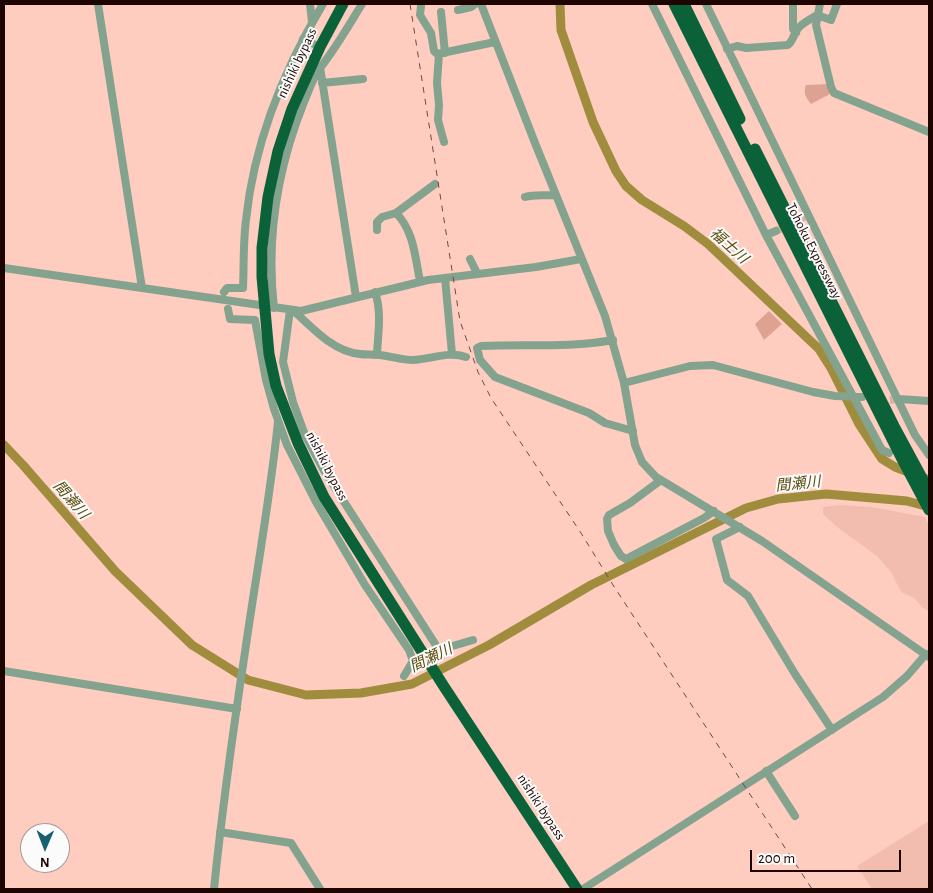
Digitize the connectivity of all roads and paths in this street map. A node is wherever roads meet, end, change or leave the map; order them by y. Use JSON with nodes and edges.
{"nodes":[{"id":1,"x":98,"y":4,"type":"edge"},
{"id":2,"x":310,"y":4,"type":"edge"},
{"id":3,"x":323,"y":4,"type":"edge"},
{"id":4,"x":344,"y":4,"type":"edge"},
{"id":5,"x":362,"y":4,"type":"edge"},
{"id":6,"x":475,"y":4,"type":"edge"},
{"id":7,"x":481,"y":4,"type":"edge"},
{"id":8,"x":652,"y":4,"type":"edge"},
{"id":9,"x":674,"y":4,"type":"edge"},
{"id":10,"x":684,"y":4,"type":"edge"},
{"id":11,"x":706,"y":4,"type":"edge"},
{"id":12,"x":792,"y":4,"type":"edge"},
{"id":13,"x":820,"y":4,"type":"edge"},
{"id":14,"x":837,"y":4,"type":"edge"},
{"id":15,"x":421,"y":6,"type":"dead end"},
{"id":16,"x":458,"y":10,"type":"dead end"},
{"id":17,"x":440,"y":12,"type":"dead end"},
{"id":18,"x":817,"y":15,"type":"junction"},
{"id":19,"x":312,"y":22,"type":"junction"},
{"id":20,"x":796,"y":33,"type":"junction"},
{"id":21,"x":302,"y":40,"type":"junction"},
{"id":22,"x":495,"y":42,"type":"junction"},
{"id":23,"x":320,"y":47,"type":"junction"},
{"id":24,"x":728,"y":49,"type":"junction"},
{"id":25,"x":442,"y":53,"type":"junction"},
{"id":26,"x":317,"y":65,"type":"junction"},
{"id":27,"x":363,"y":79,"type":"dead end"},
{"id":28,"x":322,"y":83,"type":"junction"},
{"id":29,"x":929,"y":132,"type":"edge"},
{"id":30,"x":444,"y":142,"type":"dead end"},
{"id":31,"x":435,"y":184,"type":"dead end"},
{"id":32,"x":556,"y":195,"type":"junction"},
{"id":33,"x":525,"y":197,"type":"dead end"},
{"id":34,"x":396,"y":213,"type":"junction"},
{"id":35,"x":377,"y":230,"type":"dead end"},
{"id":36,"x":776,"y":231,"type":"tunnel mouth"},
{"id":37,"x":766,"y":235,"type":"junction"},
{"id":38,"x":470,"y":259,"type":"dead end"},
{"id":39,"x":581,"y":259,"type":"junction"},
{"id":40,"x":4,"y":268,"type":"edge"},
{"id":41,"x":477,"y":273,"type":"junction"},
{"id":42,"x":445,"y":278,"type":"junction"},
{"id":43,"x":420,"y":281,"type":"junction"},
{"id":44,"x":142,"y":288,"type":"junction"},
{"id":45,"x":224,"y":292,"type":"dead end"},
{"id":46,"x":376,"y":292,"type":"junction"},
{"id":47,"x":356,"y":297,"type":"junction"},
{"id":48,"x":269,"y":307,"type":"junction"},
{"id":49,"x":228,"y":310,"type":"dead end"},
{"id":50,"x":292,"y":311,"type":"junction"},
{"id":51,"x":613,"y":340,"type":"junction"},
{"id":52,"x":377,"y":354,"type":"junction"},
{"id":53,"x":452,"y":354,"type":"junction"},
{"id":54,"x":466,"y":357,"type":"dead end"},
{"id":55,"x":624,"y":383,"type":"junction"},
{"id":56,"x":856,"y":398,"type":"junction"},
{"id":57,"x":899,"y":399,"type":"junction"},
{"id":58,"x":929,"y":401,"type":"edge"},
{"id":59,"x":278,"y":422,"type":"junction"},
{"id":60,"x":633,"y":431,"type":"junction"},
{"id":61,"x":889,"y":453,"type":"dead end"},
{"id":62,"x":929,"y":455,"type":"edge"},
{"id":63,"x":662,"y":480,"type":"junction"},
{"id":64,"x":929,"y":492,"type":"edge"},
{"id":65,"x":929,"y":510,"type":"edge"},
{"id":66,"x":715,"y":512,"type":"junction"},
{"id":67,"x":737,"y":525,"type":"junction"},
{"id":68,"x":473,"y":640,"type":"dead end"},
{"id":69,"x":928,"y":655,"type":"edge"},
{"id":70,"x":4,"y":671,"type":"edge"},
{"id":71,"x":404,"y":676,"type":"dead end"},
{"id":72,"x":237,"y":709,"type":"junction"},
{"id":73,"x":832,"y":730,"type":"junction"},
{"id":74,"x":766,"y":771,"type":"junction"},
{"id":75,"x":795,"y":816,"type":"dead end"},
{"id":76,"x":220,"y":832,"type":"junction"},
{"id":77,"x":214,"y":889,"type":"edge"},
{"id":78,"x":320,"y":889,"type":"edge"},
{"id":79,"x":577,"y":889,"type":"edge"},
{"id":80,"x":583,"y":889,"type":"edge"}],
"edges":[{"from":1,"to":44,"type":"street"},
{"from":2,"to":19,"type":"street"},
{"from":3,"to":19,"type":"street"},
{"from":4,"to":23,"type":"highway","name":"nishiki bypass"},
{"from":5,"to":26,"type":"street"},
{"from":6,"to":16,"type":"street"},
{"from":7,"to":22,"type":"street"},
{"from":8,"to":37,"type":"street"},
{"from":9,"to":65,"type":"highway","name":"Tohoku Expressway"},
{"from":10,"to":64,"type":"highway","name":"Tohoku Expressway"},
{"from":11,"to":24,"type":"street"},
{"from":12,"to":20,"type":"street"},
{"from":13,"to":18,"type":"street"},
{"from":14,"to":18,"type":"street"},
{"from":15,"to":25,"type":"street"},
{"from":17,"to":25,"type":"street"},
{"from":18,"to":20,"type":"street"},
{"from":18,"to":29,"type":"street"},
{"from":19,"to":21,"type":"street"},
{"from":20,"to":24,"type":"street"},
{"from":21,"to":23,"type":"street"},
{"from":21,"to":45,"type":"street"},
{"from":22,"to":25,"type":"street"},
{"from":22,"to":32,"type":"street"},
{"from":23,"to":26,"type":"highway","name":"nishiki bypass"},
{"from":24,"to":57,"type":"street"},
{"from":25,"to":30,"type":"street"},
{"from":26,"to":28,"type":"street"},
{"from":26,"to":48,"type":"highway","name":"nishiki bypass"},
{"from":27,"to":28,"type":"street"},
{"from":28,"to":47,"type":"street"},
{"from":31,"to":34,"type":"street"},
{"from":32,"to":33,"type":"street"},
{"from":32,"to":39,"type":"street"},
{"from":34,"to":35,"type":"street"},
{"from":34,"to":43,"type":"street"},
{"from":36,"to":37,"type":"street"},
{"from":37,"to":56,"type":"street"},
{"from":38,"to":41,"type":"street"},
{"from":39,"to":41,"type":"street"},
{"from":39,"to":51,"type":"street"},
{"from":40,"to":44,"type":"street"},
{"from":41,"to":42,"type":"street"},
{"from":42,"to":43,"type":"street"},
{"from":42,"to":53,"type":"street"},
{"from":43,"to":46,"type":"street"},
{"from":44,"to":48,"type":"street"},
{"from":46,"to":47,"type":"street"},
{"from":46,"to":52,"type":"street"},
{"from":47,"to":50,"type":"street"},
{"from":48,"to":50,"type":"street"},
{"from":48,"to":79,"type":"highway","name":"nishiki bypass"},
{"from":49,"to":59,"type":"street"},
{"from":50,"to":52,"type":"street"},
{"from":50,"to":68,"type":"street"},
{"from":51,"to":55,"type":"street"},
{"from":51,"to":60,"type":"street"},
{"from":52,"to":53,"type":"street"},
{"from":53,"to":54,"type":"street"},
{"from":55,"to":56,"type":"street"},
{"from":55,"to":60,"type":"street"},
{"from":56,"to":61,"type":"street"},
{"from":57,"to":58,"type":"street"},
{"from":57,"to":62,"type":"street"},
{"from":59,"to":71,"type":"street"},
{"from":59,"to":72,"type":"street"},
{"from":60,"to":63,"type":"street"},
{"from":63,"to":66,"type":"street"},
{"from":63,"to":66,"type":"street"},
{"from":66,"to":67,"type":"street"},
{"from":67,"to":69,"type":"street"},
{"from":67,"to":73,"type":"street"},
{"from":69,"to":73,"type":"street"},
{"from":70,"to":72,"type":"street"},
{"from":72,"to":76,"type":"street"},
{"from":73,"to":74,"type":"street"},
{"from":74,"to":75,"type":"street"},
{"from":74,"to":80,"type":"street"},
{"from":76,"to":77,"type":"street"},
{"from":76,"to":78,"type":"street"}]}
